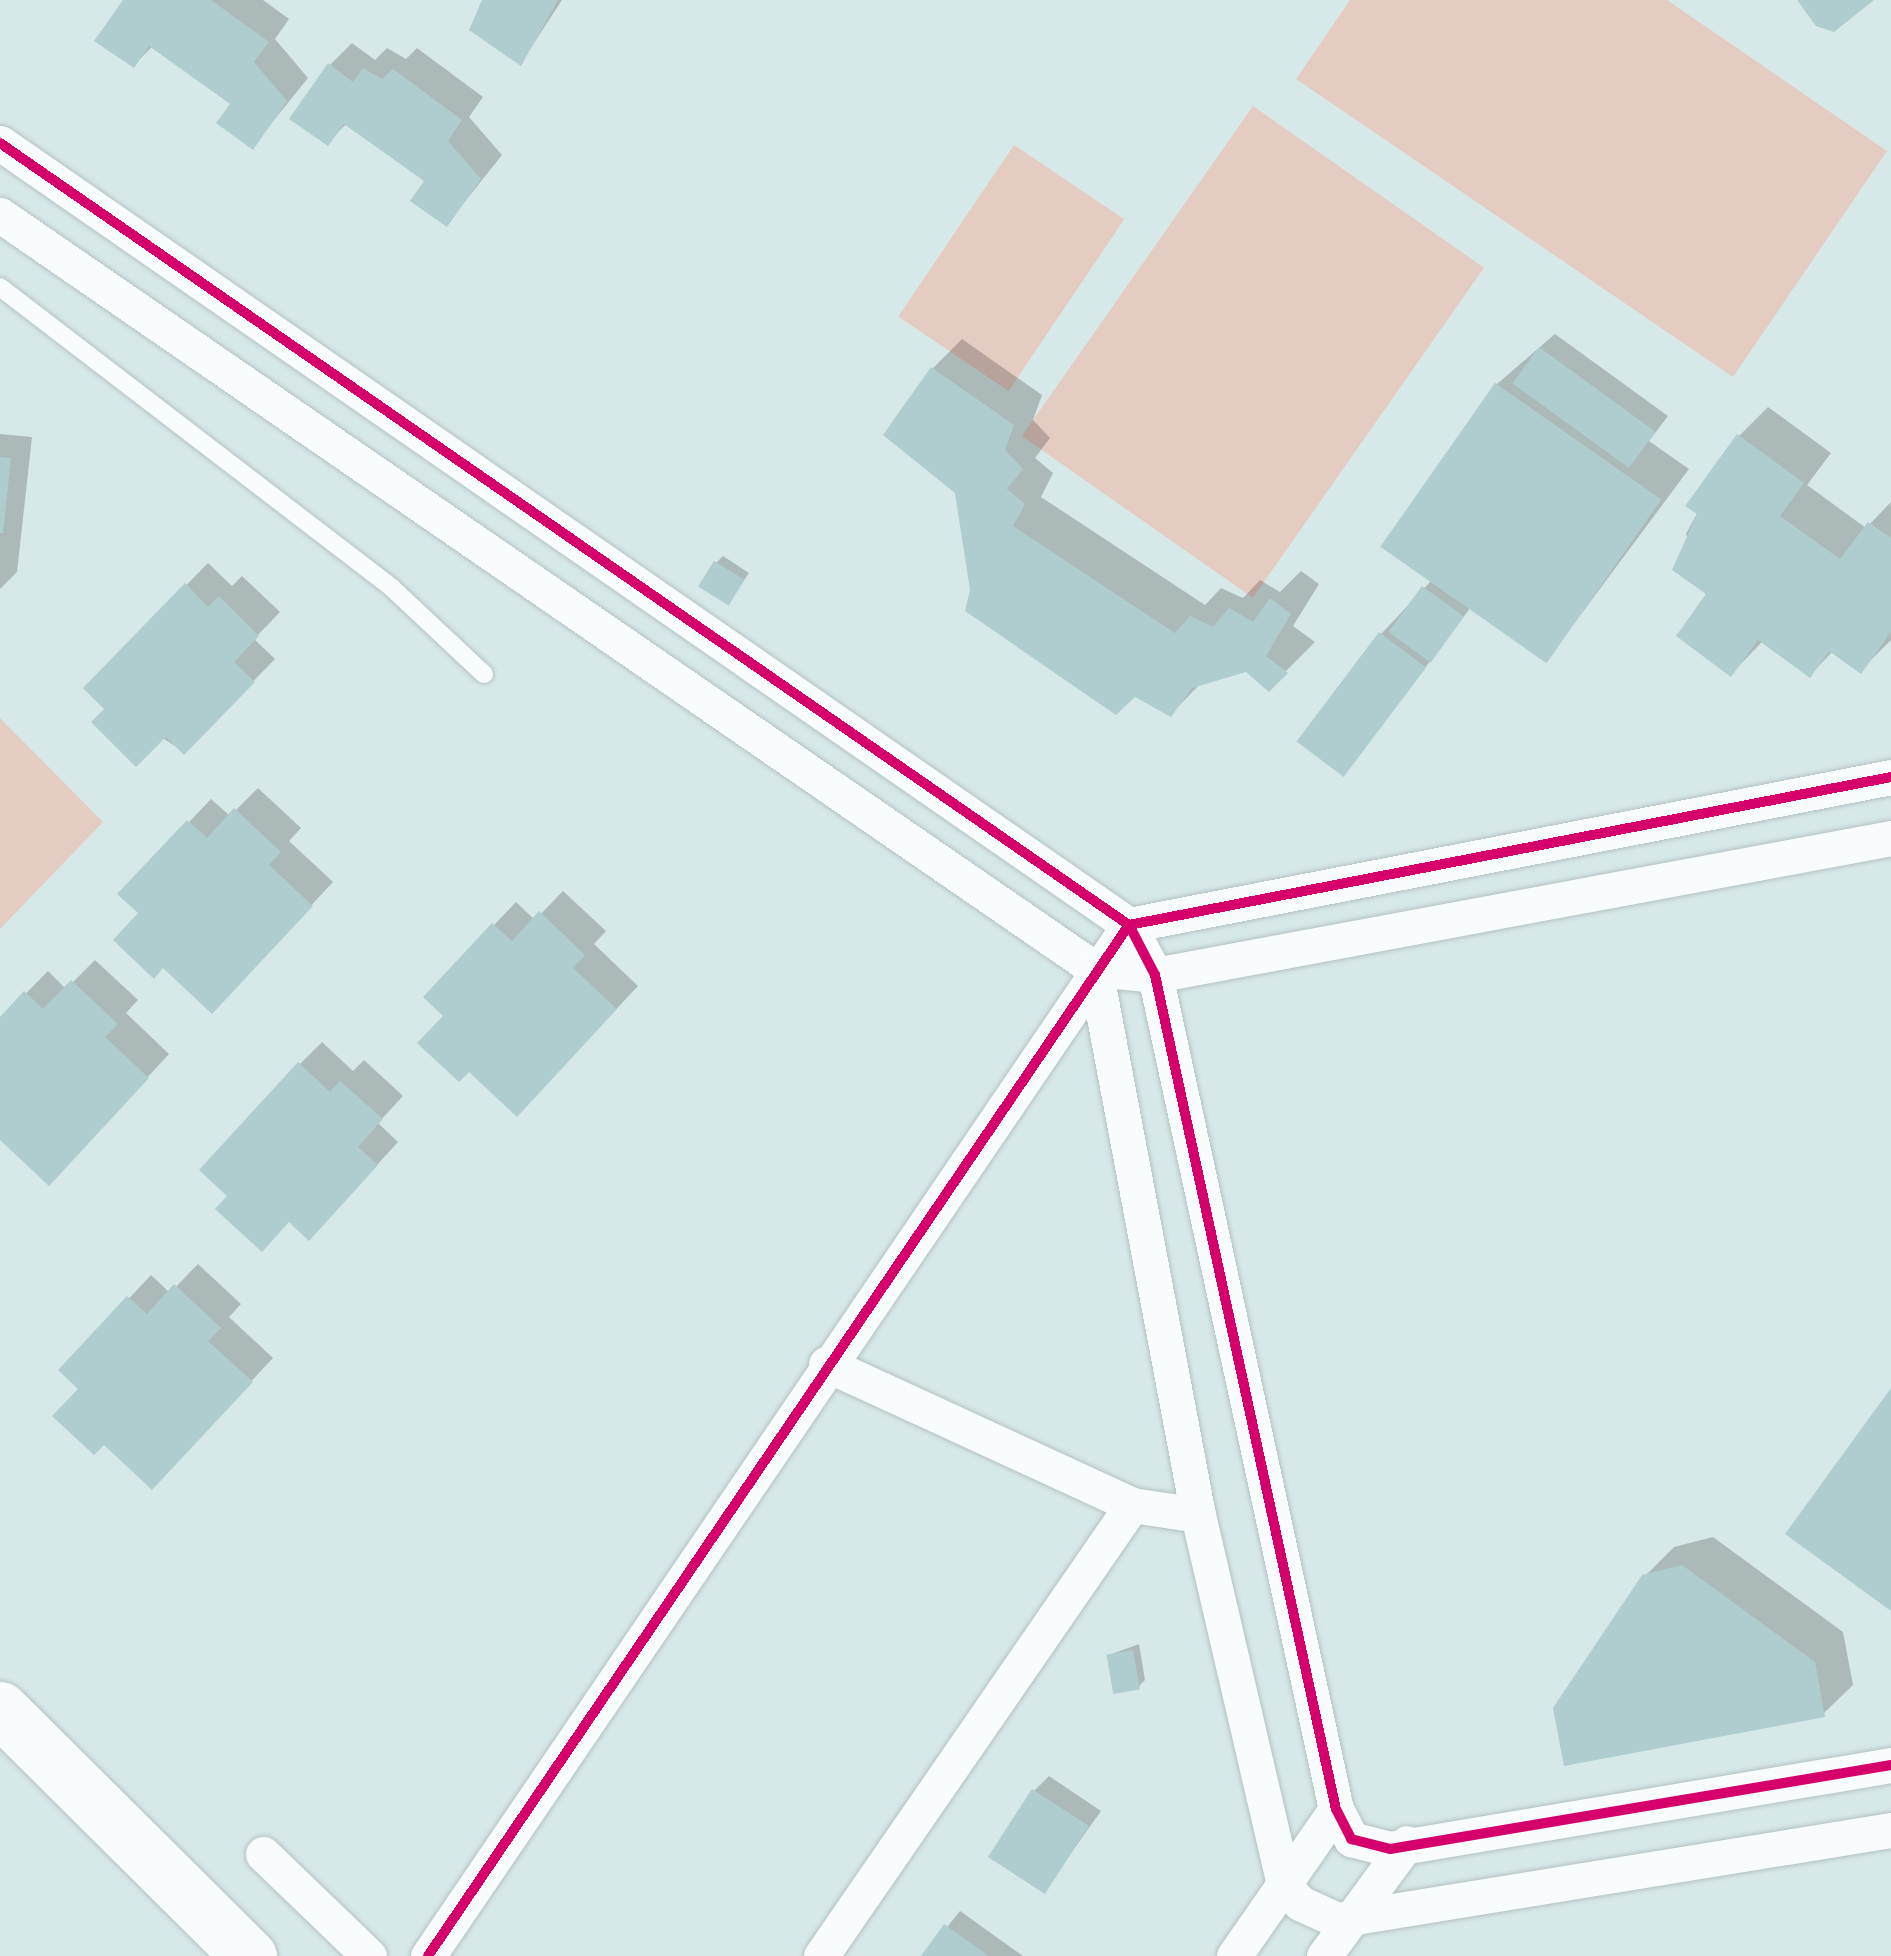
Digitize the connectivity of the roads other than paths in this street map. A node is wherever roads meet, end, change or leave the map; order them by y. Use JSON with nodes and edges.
{"nodes":[{"id":1,"x":0,"y":143,"type":"edge"},
{"id":2,"x":0,"y":215,"type":"edge"},
{"id":3,"x":0,"y":287,"type":"edge"},
{"id":4,"x":484,"y":674,"type":"dead end"},
{"id":5,"x":1891,"y":776,"type":"edge"},
{"id":6,"x":1891,"y":838,"type":"edge"},
{"id":7,"x":1129,"y":924,"type":"junction"},
{"id":8,"x":1095,"y":969,"type":"junction"},
{"id":9,"x":1154,"y":976,"type":"junction"},
{"id":10,"x":826,"y":1364,"type":"junction"},
{"id":11,"x":1132,"y":1505,"type":"junction"},
{"id":12,"x":1198,"y":1515,"type":"junction"},
{"id":13,"x":0,"y":1709,"type":"edge"},
{"id":14,"x":1891,"y":1765,"type":"edge"},
{"id":15,"x":1336,"y":1809,"type":"junction"},
{"id":16,"x":1891,"y":1830,"type":"edge"},
{"id":17,"x":1406,"y":1843,"type":"junction"},
{"id":18,"x":263,"y":1854,"type":"dead end"},
{"id":19,"x":1284,"y":1885,"type":"junction"},
{"id":20,"x":1353,"y":1916,"type":"junction"},
{"id":21,"x":248,"y":1956,"type":"edge"},
{"id":22,"x":369,"y":1956,"type":"edge"},
{"id":23,"x":428,"y":1956,"type":"edge"},
{"id":24,"x":821,"y":1956,"type":"edge"},
{"id":25,"x":1234,"y":1956,"type":"edge"},
{"id":26,"x":1324,"y":1956,"type":"edge"}],
"edges":[{"from":1,"to":7,"type":"street"},
{"from":2,"to":8,"type":"street"},
{"from":3,"to":4,"type":"lane"},
{"from":5,"to":7,"type":"street"},
{"from":6,"to":9,"type":"street"},
{"from":7,"to":8,"type":"street"},
{"from":7,"to":9,"type":"street"},
{"from":8,"to":9,"type":"street"},
{"from":8,"to":10,"type":"street"},
{"from":8,"to":12,"type":"street"},
{"from":9,"to":15,"type":"street"},
{"from":10,"to":11,"type":"street"},
{"from":10,"to":23,"type":"street"},
{"from":11,"to":12,"type":"street"},
{"from":11,"to":24,"type":"street"},
{"from":12,"to":19,"type":"street"},
{"from":13,"to":21,"type":"main road"},
{"from":14,"to":17,"type":"street"},
{"from":15,"to":17,"type":"street"},
{"from":15,"to":19,"type":"street"},
{"from":16,"to":20,"type":"street"},
{"from":17,"to":20,"type":"street"},
{"from":18,"to":22,"type":"street"},
{"from":19,"to":20,"type":"street"},
{"from":19,"to":25,"type":"street"},
{"from":20,"to":26,"type":"street"}]}
